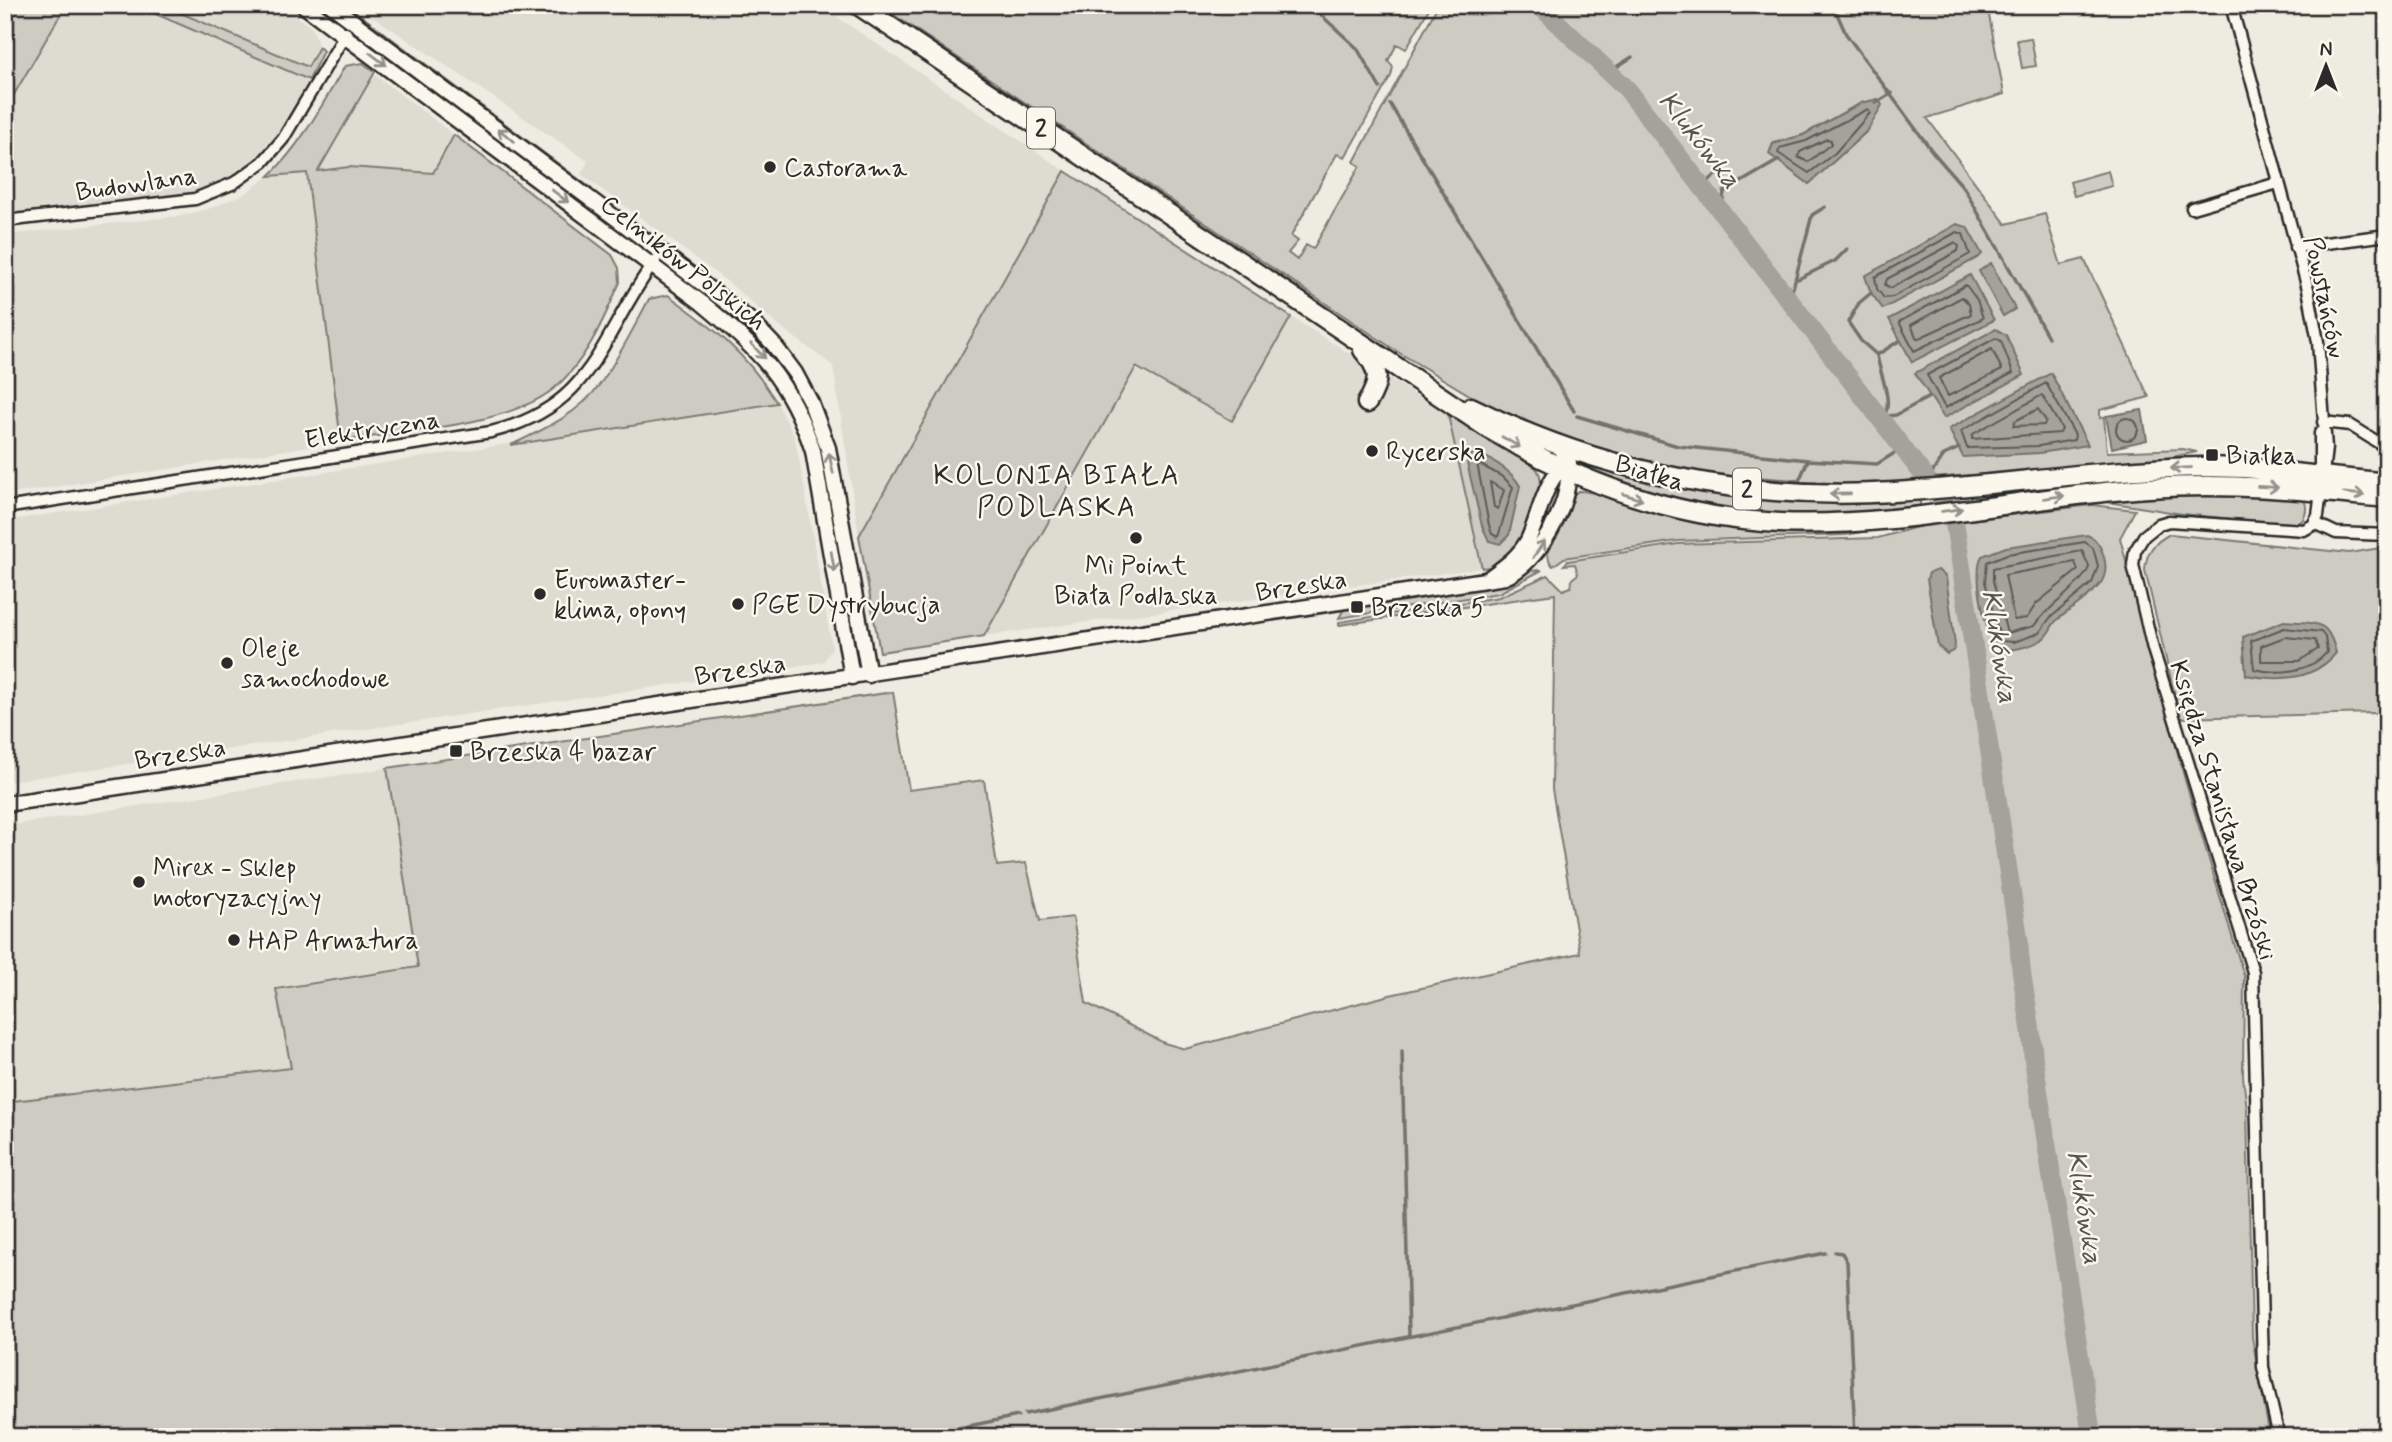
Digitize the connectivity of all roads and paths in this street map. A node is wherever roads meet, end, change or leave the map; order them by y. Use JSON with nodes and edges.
{"nodes":[{"id":1,"x":303,"y":5,"type":"edge"},
{"id":2,"x":331,"y":5,"type":"edge"},
{"id":3,"x":858,"y":5,"type":"edge"},
{"id":4,"x":2231,"y":5,"type":"edge"},
{"id":5,"x":354,"y":21,"type":"junction"},
{"id":6,"x":345,"y":34,"type":"junction"},
{"id":7,"x":2278,"y":183,"type":"junction"},
{"id":8,"x":2192,"y":208,"type":"dead end"},
{"id":9,"x":5,"y":221,"type":"edge"},
{"id":10,"x":2387,"y":235,"type":"edge"},
{"id":11,"x":2295,"y":247,"type":"junction"},
{"id":12,"x":661,"y":252,"type":"junction"},
{"id":13,"x":651,"y":265,"type":"junction"},
{"id":14,"x":1349,"y":334,"type":"junction"},
{"id":15,"x":1380,"y":355,"type":"junction"},
{"id":16,"x":1367,"y":403,"type":"dead end"},
{"id":17,"x":2323,"y":422,"type":"junction"},
{"id":18,"x":811,"y":423,"type":"junction"},
{"id":19,"x":1558,"y":444,"type":"junction"},
{"id":20,"x":2387,"y":447,"type":"edge"},
{"id":21,"x":1590,"y":456,"type":"junction"},
{"id":22,"x":1565,"y":468,"type":"junction"},
{"id":23,"x":2321,"y":483,"type":"junction"},
{"id":24,"x":2387,"y":483,"type":"edge"},
{"id":25,"x":2387,"y":498,"type":"edge"},
{"id":26,"x":5,"y":508,"type":"edge"},
{"id":27,"x":2315,"y":523,"type":"junction"},
{"id":28,"x":2387,"y":536,"type":"edge"},
{"id":29,"x":869,"y":675,"type":"junction"},
{"id":30,"x":852,"y":677,"type":"junction"},
{"id":31,"x":5,"y":804,"type":"edge"},
{"id":32,"x":2279,"y":1437,"type":"edge"}],
"edges":[{"from":1,"to":6,"type":"street","name":"Celników Polskich"},
{"from":2,"to":5,"type":"street","name":"Celników Polskich"},
{"from":3,"to":14,"type":"highway","number":"2"},
{"from":4,"to":7,"type":"street","name":"Powstańców"},
{"from":5,"to":6,"type":"street","name":"Budowlana"},
{"from":12,"to":5,"type":"street","name":"Celników Polskich","one_way":true},
{"from":6,"to":9,"type":"street","name":"Budowlana"},
{"from":6,"to":13,"type":"street","name":"Celników Polskich","one_way":true},
{"from":7,"to":8,"type":"street"},
{"from":7,"to":11,"type":"street","name":"Powstańców"},
{"from":10,"to":11,"type":"street"},
{"from":11,"to":17,"type":"street","name":"Powstańców"},
{"from":12,"to":13,"type":"street","name":"Elektryczna"},
{"from":12,"to":18,"type":"street","name":"Celników Polskich"},
{"from":13,"to":18,"type":"street","name":"Celników Polskich","one_way":true},
{"from":13,"to":26,"type":"street","name":"Elektryczna"},
{"from":14,"to":15,"type":"highway","number":"2"},
{"from":14,"to":16,"type":"highway"},
{"from":15,"to":19,"type":"highway","number":"2"},
{"from":15,"to":22,"type":"highway","number":"2","one_way":true},
{"from":17,"to":20,"type":"street"},
{"from":17,"to":23,"type":"street","name":"Powstańców"},
{"from":29,"to":18,"type":"street","name":"Celników Polskich","one_way":true},
{"from":18,"to":30,"type":"street","name":"Celników Polskich","one_way":true},
{"from":19,"to":21,"type":"highway","number":"2"},
{"from":19,"to":22,"type":"street"},
{"from":21,"to":22,"type":"street"},
{"from":23,"to":21,"type":"highway","name":"Białka","number":"2","one_way":true},
{"from":22,"to":23,"type":"highway","name":"Białka","number":"2","one_way":true},
{"from":22,"to":29,"type":"street","name":"Brzeska"},
{"from":23,"to":24,"type":"highway","name":"Białka","number":"2"},
{"from":23,"to":25,"type":"highway","name":"Białka","number":"2","one_way":true},
{"from":23,"to":27,"type":"street"},
{"from":27,"to":28,"type":"street"},
{"from":27,"to":32,"type":"street","name":"Księdza Stanisława Brzóski"},
{"from":29,"to":30,"type":"street","name":"Brzeska"},
{"from":30,"to":31,"type":"street","name":"Brzeska"}]}
